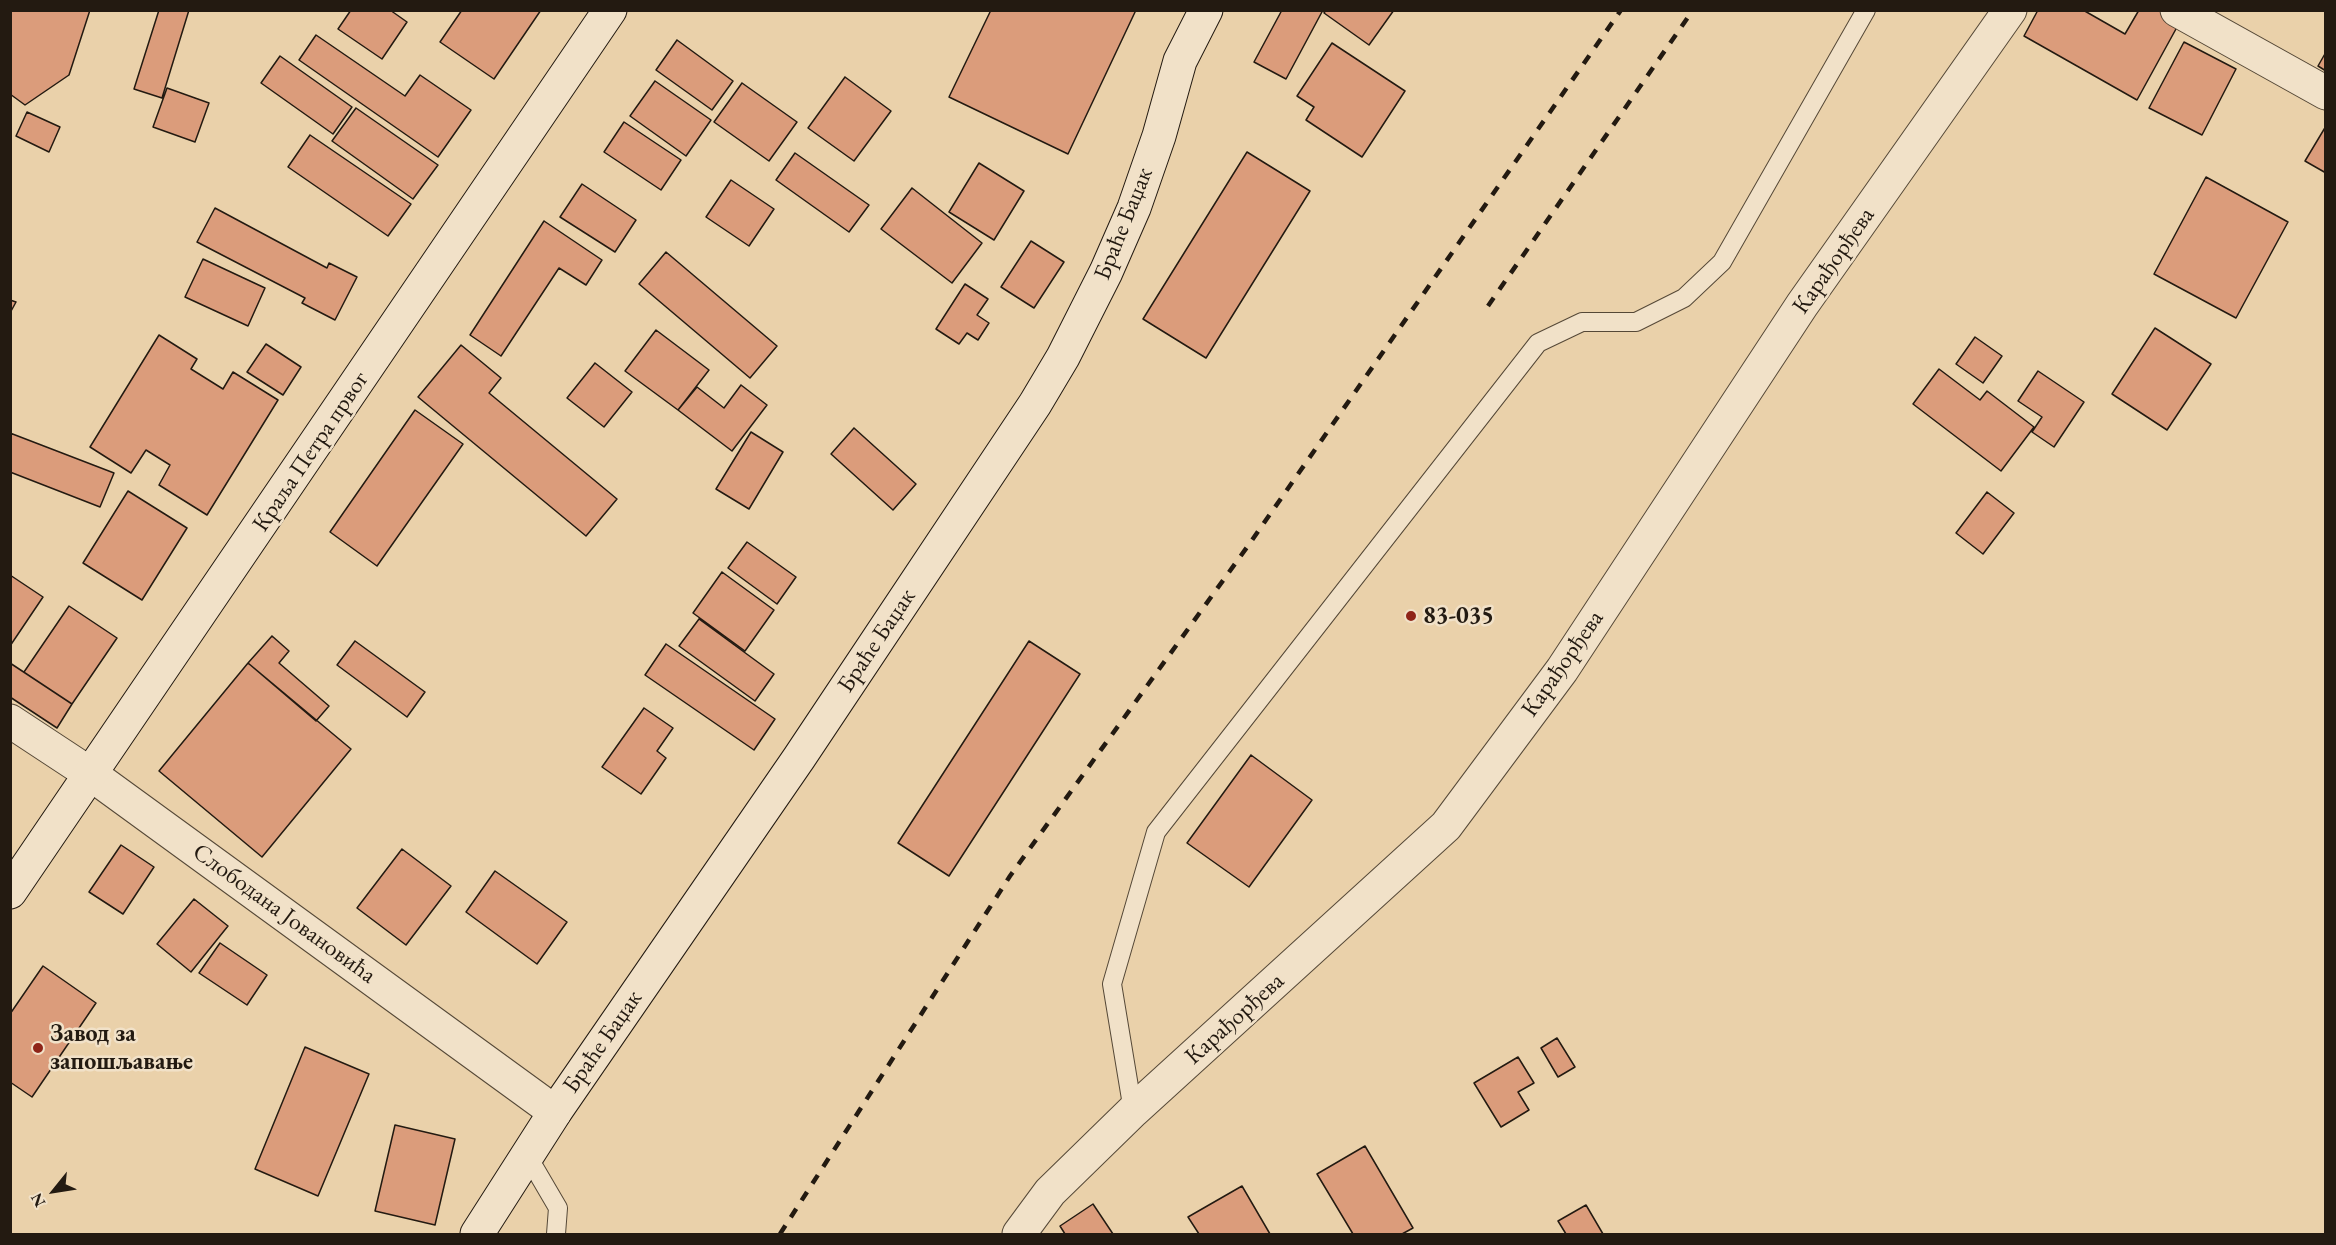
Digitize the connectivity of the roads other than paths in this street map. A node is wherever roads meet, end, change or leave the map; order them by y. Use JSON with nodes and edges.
{"nodes":[{"id":1,"x":610,"y":10,"type":"edge"},
{"id":2,"x":1206,"y":10,"type":"edge"},
{"id":3,"x":1866,"y":10,"type":"edge"},
{"id":4,"x":2010,"y":10,"type":"edge"},
{"id":5,"x":2177,"y":10,"type":"edge"},
{"id":6,"x":2325,"y":93,"type":"edge"},
{"id":7,"x":10,"y":721,"type":"edge"},
{"id":8,"x":92,"y":775,"type":"junction"},
{"id":9,"x":10,"y":892,"type":"edge"},
{"id":10,"x":1133,"y":1111,"type":"junction"},
{"id":11,"x":555,"y":1112,"type":"junction"},
{"id":12,"x":527,"y":1155,"type":"junction"},
{"id":13,"x":477,"y":1234,"type":"edge"},
{"id":14,"x":556,"y":1234,"type":"edge"},
{"id":15,"x":1019,"y":1234,"type":"edge"}],
"edges":[{"from":1,"to":8,"type":"street","name":"Краља Петра првог"},
{"from":2,"to":11,"type":"street","name":"Браће Баџак"},
{"from":3,"to":10,"type":"lane"},
{"from":4,"to":10,"type":"street","name":"Карађорђева"},
{"from":5,"to":6,"type":"street"},
{"from":7,"to":8,"type":"street","name":"Слободана Јовановића"},
{"from":8,"to":9,"type":"street","name":"Краља Петра првог"},
{"from":8,"to":11,"type":"street","name":"Слободана Јовановића"},
{"from":10,"to":15,"type":"street","name":"Карађорђева"},
{"from":11,"to":12,"type":"street","name":"Браће Баџак"},
{"from":12,"to":13,"type":"street","name":"Браће Баџак"},
{"from":12,"to":14,"type":"lane"}]}
